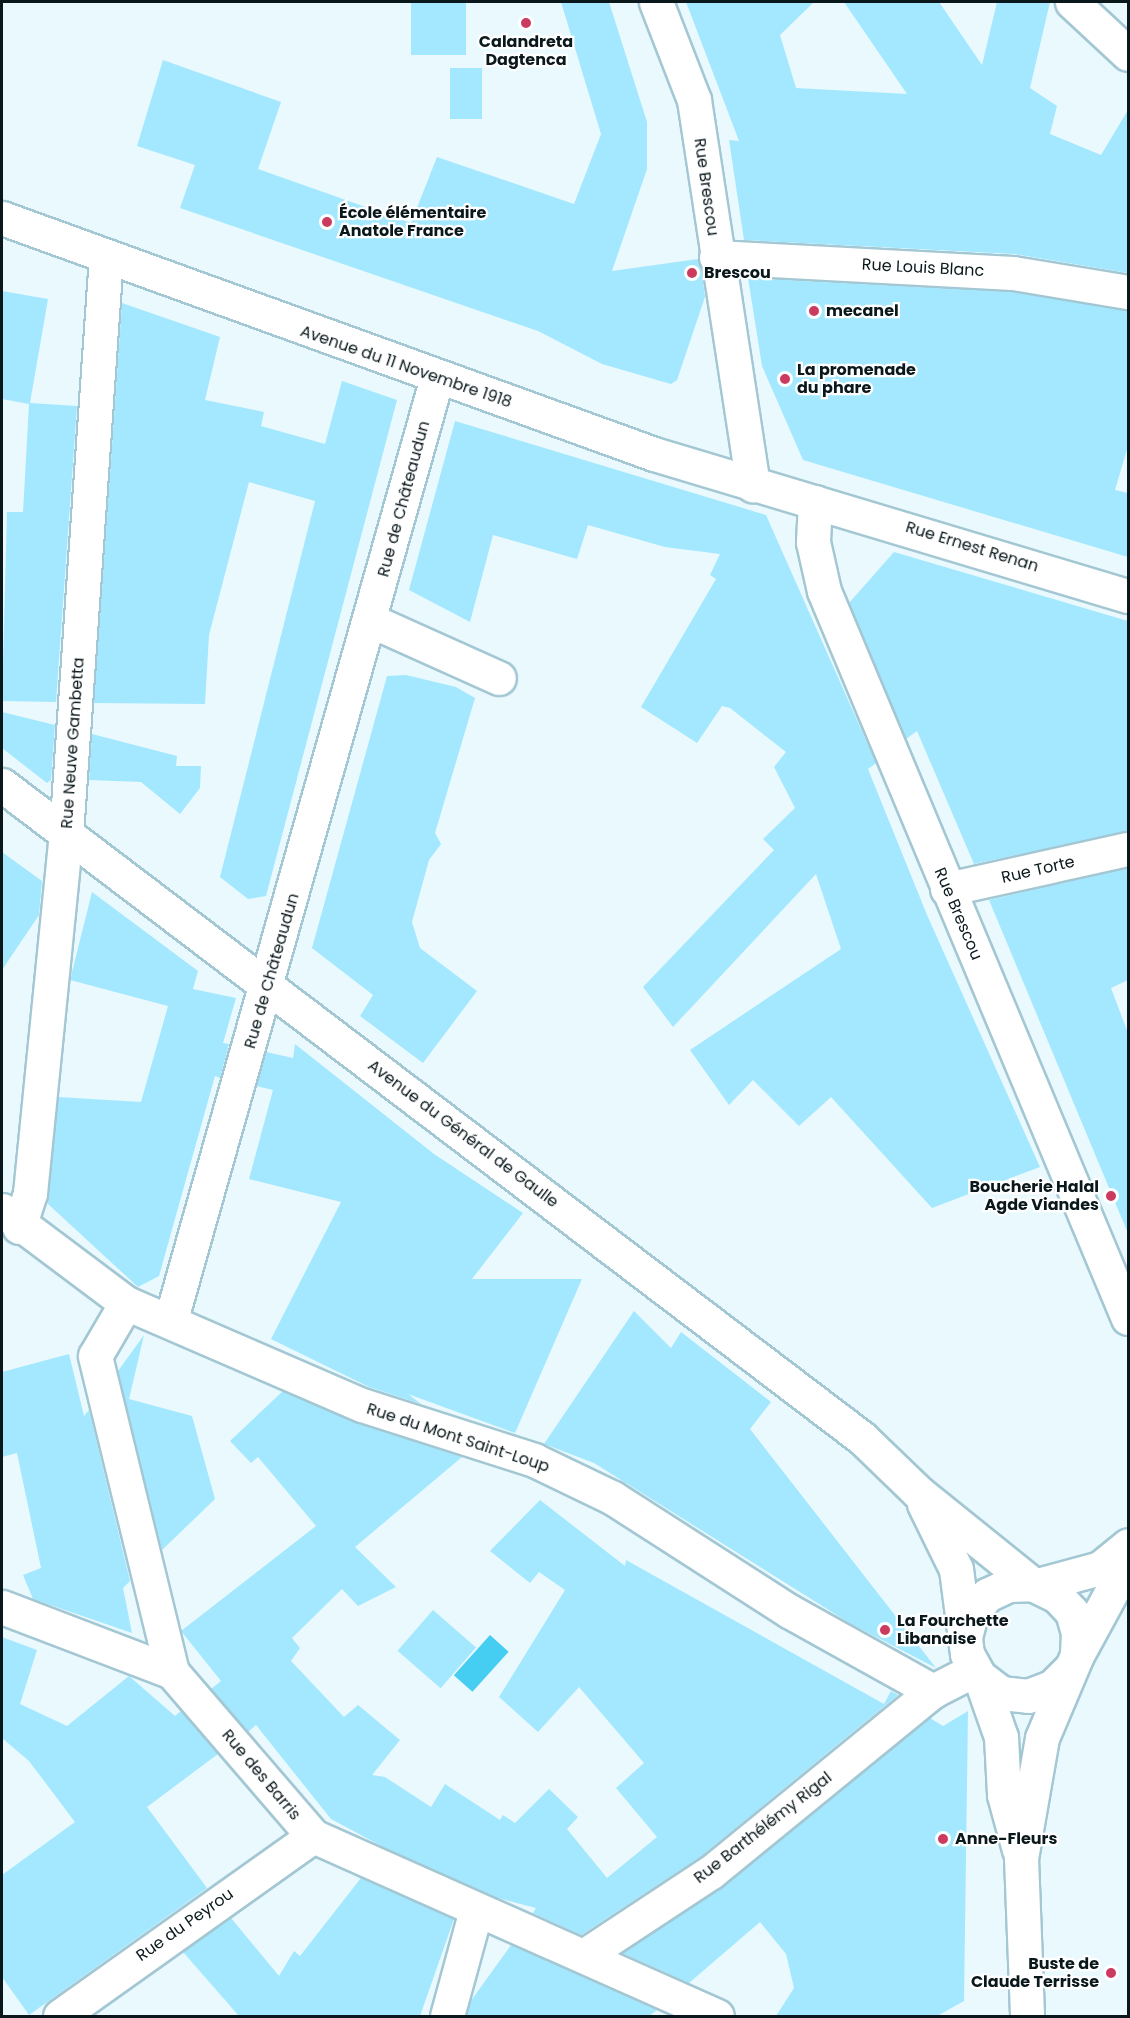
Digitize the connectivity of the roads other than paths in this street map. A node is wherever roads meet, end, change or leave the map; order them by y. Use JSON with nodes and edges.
{"nodes":[{"id":1,"x":656,"y":2,"type":"edge"},
{"id":2,"x":1072,"y":2,"type":"edge"},
{"id":3,"x":1128,"y":54,"type":"edge"},
{"id":4,"x":2,"y":218,"type":"edge"},
{"id":5,"x":106,"y":256,"type":"junction"},
{"id":6,"x":716,"y":257,"type":"junction"},
{"id":7,"x":1128,"y":292,"type":"edge"},
{"id":8,"x":436,"y":377,"type":"junction"},
{"id":9,"x":753,"y":486,"type":"junction"},
{"id":10,"x":815,"y":502,"type":"junction"},
{"id":11,"x":1128,"y":596,"type":"edge"},
{"id":12,"x":372,"y":621,"type":"junction"},
{"id":13,"x":500,"y":678,"type":"dead end"},
{"id":14,"x":2,"y":785,"type":"edge"},
{"id":15,"x":66,"y":834,"type":"junction"},
{"id":16,"x":1128,"y":849,"type":"edge"},
{"id":17,"x":947,"y":889,"type":"junction"},
{"id":18,"x":267,"y":985,"type":"junction"},
{"id":19,"x":10,"y":1218,"type":"edge"},
{"id":20,"x":126,"y":1303,"type":"junction"},
{"id":21,"x":1128,"y":1318,"type":"edge"},
{"id":22,"x":171,"y":1319,"type":"junction"},
{"id":23,"x":918,"y":1492,"type":"junction"},
{"id":24,"x":1128,"y":1545,"type":"edge"},
{"id":25,"x":1128,"y":1572,"type":"edge"},
{"id":26,"x":1035,"y":1585,"type":"junction"},
{"id":27,"x":2,"y":1607,"type":"edge"},
{"id":28,"x":965,"y":1637,"type":"junction"},
{"id":29,"x":1074,"y":1662,"type":"junction"},
{"id":30,"x":172,"y":1672,"type":"junction"},
{"id":31,"x":977,"y":1674,"type":"junction"},
{"id":32,"x":933,"y":1691,"type":"junction"},
{"id":33,"x":313,"y":1836,"type":"junction"},
{"id":34,"x":1021,"y":1858,"type":"junction"},
{"id":35,"x":476,"y":1910,"type":"junction"},
{"id":36,"x":585,"y":1955,"type":"junction"},
{"id":37,"x":60,"y":2016,"type":"edge"},
{"id":38,"x":447,"y":2016,"type":"edge"},
{"id":39,"x":717,"y":2016,"type":"edge"},
{"id":40,"x":1027,"y":2016,"type":"edge"}],
"edges":[{"from":1,"to":6,"type":"street","name":"Rue Brescou"},
{"from":2,"to":3,"type":"street"},
{"from":4,"to":5,"type":"street","name":"Avenue du 11 Novembre 1918"},
{"from":5,"to":8,"type":"street","name":"Avenue du 11 Novembre 1918"},
{"from":5,"to":15,"type":"street","name":"Rue Neuve Gambetta"},
{"from":6,"to":7,"type":"street","name":"Rue Louis Blanc"},
{"from":6,"to":9,"type":"street","name":"Rue Brescou"},
{"from":8,"to":9,"type":"street","name":"Avenue du 11 Novembre 1918"},
{"from":8,"to":12,"type":"street","name":"Rue de Châteaudun"},
{"from":9,"to":10,"type":"street","name":"Avenue du 11 Novembre 1918"},
{"from":10,"to":11,"type":"street","name":"Rue Ernest Renan"},
{"from":10,"to":17,"type":"street","name":"Rue Brescou"},
{"from":12,"to":13,"type":"street"},
{"from":12,"to":18,"type":"street","name":"Rue de Châteaudun"},
{"from":14,"to":15,"type":"street","name":"Avenue du Général de Gaulle"},
{"from":15,"to":18,"type":"street","name":"Avenue du Général de Gaulle"},
{"from":15,"to":19,"type":"street","name":"Rue Neuve Gambetta"},
{"from":16,"to":17,"type":"street","name":"Rue Torte"},
{"from":17,"to":21,"type":"street","name":"Rue Brescou"},
{"from":18,"to":22,"type":"street","name":"Rue de Châteaudun"},
{"from":18,"to":23,"type":"street","name":"Avenue du Général de Gaulle"},
{"from":19,"to":20,"type":"street","name":"Rue du Mont Saint-Loup"},
{"from":20,"to":22,"type":"street","name":"Rue du Mont Saint-Loup"},
{"from":20,"to":30,"type":"street","name":"Rue des Barris"},
{"from":22,"to":32,"type":"street","name":"Rue du Mont Saint-Loup"},
{"from":23,"to":26,"type":"street","name":"Avenue du Général de Gaulle"},
{"from":23,"to":28,"type":"street","name":"Avenue du Général de Gaulle"},
{"from":24,"to":26,"type":"street"},
{"from":25,"to":29,"type":"street"},
{"from":26,"to":28,"type":"street"},
{"from":26,"to":29,"type":"street"},
{"from":27,"to":30,"type":"street"},
{"from":28,"to":31,"type":"street"},
{"from":29,"to":31,"type":"street"},
{"from":29,"to":34,"type":"street"},
{"from":30,"to":33,"type":"street","name":"Rue des Barris"},
{"from":31,"to":32,"type":"street"},
{"from":31,"to":34,"type":"street"},
{"from":32,"to":36,"type":"street","name":"Rue Barthélémy Rigal"},
{"from":33,"to":35,"type":"street","name":"Rue des Barris"},
{"from":33,"to":37,"type":"street","name":"Rue du Peyrou"},
{"from":34,"to":40,"type":"street"},
{"from":35,"to":36,"type":"street","name":"Rue des Barris"},
{"from":35,"to":38,"type":"street"},
{"from":36,"to":39,"type":"street","name":"Rue des Barris"}]}
